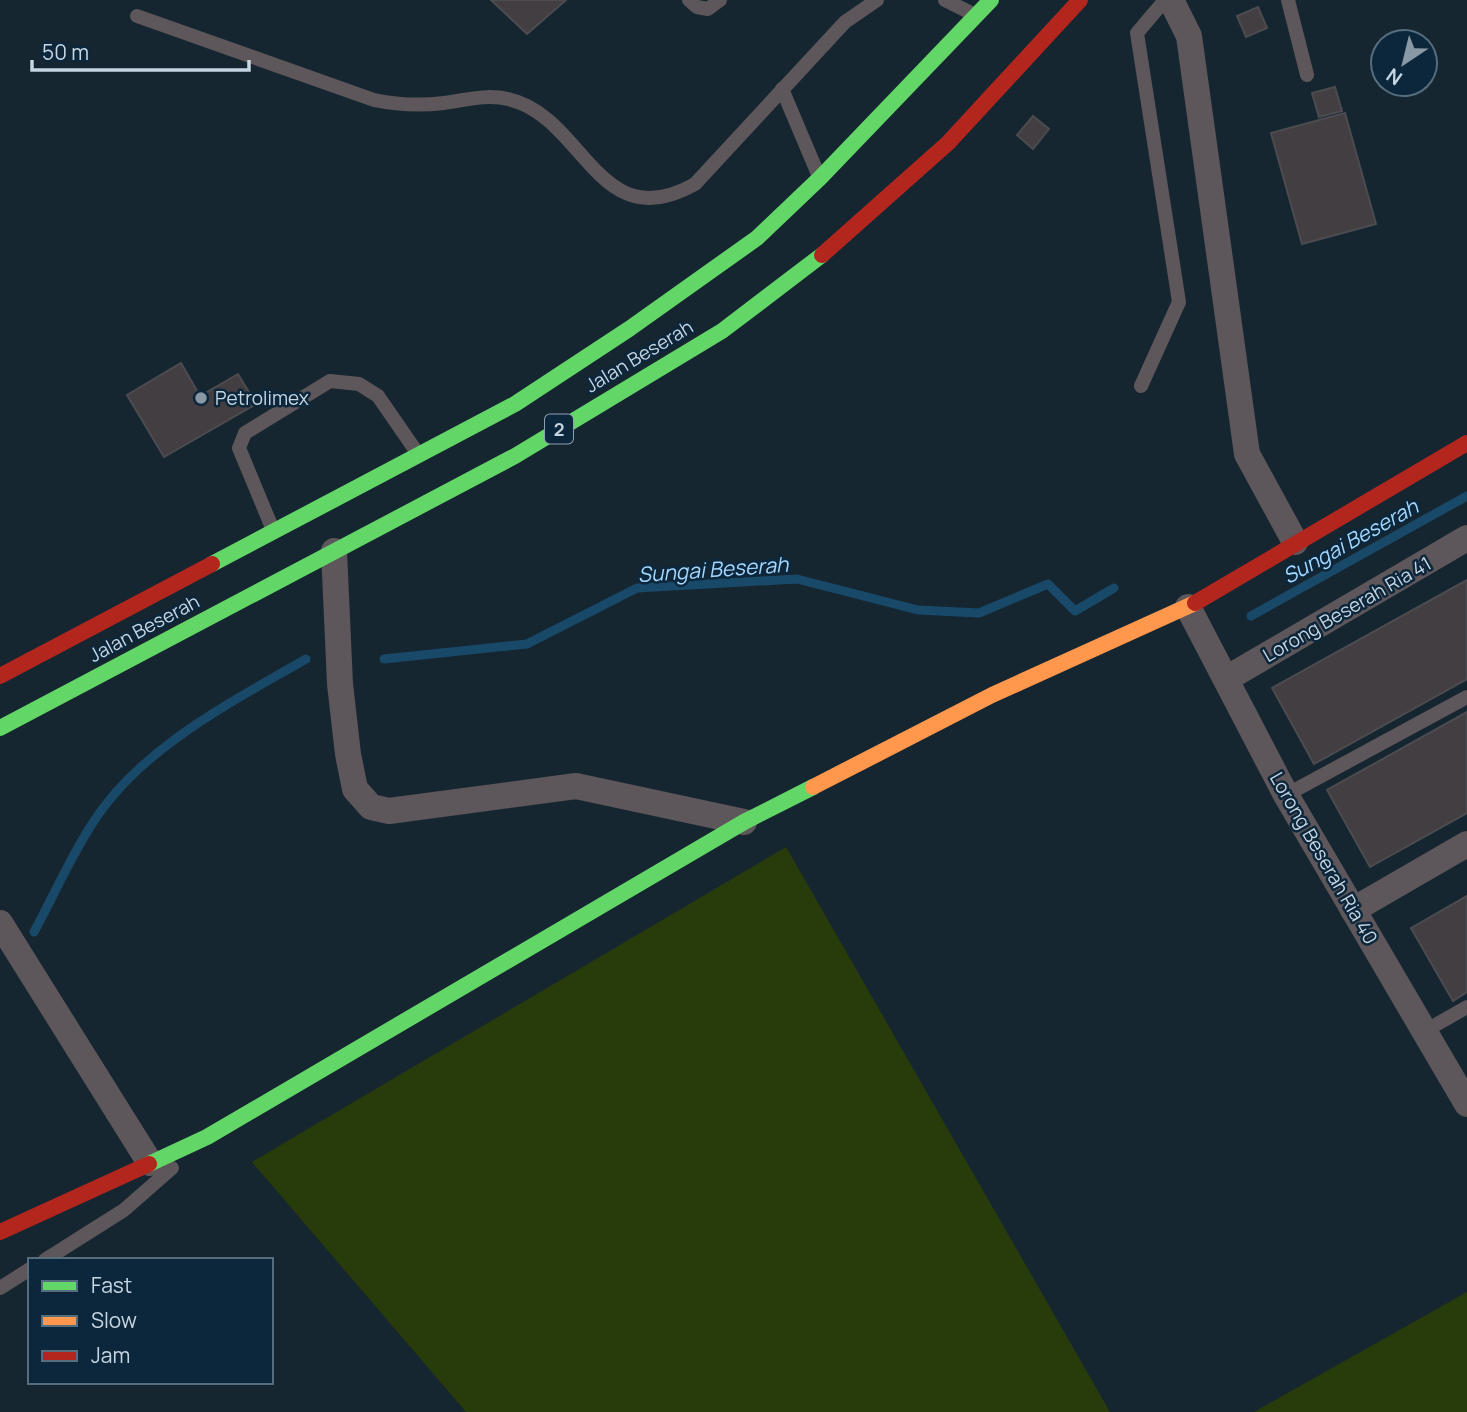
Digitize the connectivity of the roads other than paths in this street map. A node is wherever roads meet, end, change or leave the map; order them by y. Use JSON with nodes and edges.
{"nodes":[{"id":1,"x":689,"y":0,"type":"edge"},
{"id":2,"x":720,"y":0,"type":"edge"},
{"id":3,"x":877,"y":0,"type":"edge"},
{"id":4,"x":945,"y":0,"type":"edge"},
{"id":5,"x":991,"y":0,"type":"edge"},
{"id":6,"x":1080,"y":0,"type":"edge"},
{"id":7,"x":1097,"y":0,"type":"edge"},
{"id":8,"x":1165,"y":0,"type":"edge"},
{"id":9,"x":1171,"y":0,"type":"edge"},
{"id":10,"x":1288,"y":0,"type":"edge"},
{"id":11,"x":138,"y":16,"type":"dead end"},
{"id":12,"x":976,"y":16,"type":"junction"},
{"id":13,"x":1049,"y":34,"type":"junction"},
{"id":14,"x":1307,"y":75,"type":"dead end"},
{"id":15,"x":782,"y":89,"type":"junction"},
{"id":16,"x":820,"y":178,"type":"junction"},
{"id":17,"x":1141,"y":386,"type":"dead end"},
{"id":18,"x":1467,"y":443,"type":"edge"},
{"id":19,"x":418,"y":454,"type":"junction"},
{"id":20,"x":274,"y":531,"type":"junction"},
{"id":21,"x":1467,"y":538,"type":"edge"},
{"id":22,"x":1295,"y":542,"type":"junction"},
{"id":23,"x":334,"y":551,"type":"junction"},
{"id":24,"x":1188,"y":607,"type":"junction"},
{"id":25,"x":0,"y":676,"type":"edge"},
{"id":26,"x":1226,"y":679,"type":"junction"},
{"id":27,"x":1467,"y":697,"type":"edge"},
{"id":28,"x":0,"y":727,"type":"edge"},
{"id":29,"x":1286,"y":795,"type":"junction"},
{"id":30,"x":744,"y":822,"type":"junction"},
{"id":31,"x":1467,"y":844,"type":"edge"},
{"id":32,"x":1353,"y":910,"type":"junction"},
{"id":33,"x":0,"y":923,"type":"edge"},
{"id":34,"x":1467,"y":1007,"type":"edge"},
{"id":35,"x":1425,"y":1031,"type":"junction"},
{"id":36,"x":1467,"y":1104,"type":"edge"},
{"id":37,"x":207,"y":1137,"type":"junction"},
{"id":38,"x":150,"y":1163,"type":"junction"},
{"id":39,"x":0,"y":1232,"type":"edge"},
{"id":40,"x":48,"y":1258,"type":"edge"},
{"id":41,"x":28,"y":1270,"type":"edge"},
{"id":42,"x":0,"y":1288,"type":"edge"}],
"edges":[{"from":1,"to":2,"type":"lane"},
{"from":3,"to":15,"type":"lane"},
{"from":4,"to":12,"type":"lane"},
{"from":5,"to":12,"type":"main road","number":"2"},
{"from":6,"to":13,"type":"main road","name":"Jalan Beserah","number":"2"},
{"from":7,"to":13,"type":"street"},
{"from":8,"to":17,"type":"lane"},
{"from":9,"to":22,"type":"street"},
{"from":10,"to":14,"type":"lane"},
{"from":11,"to":15,"type":"lane"},
{"from":12,"to":16,"type":"main road","name":"Jalan Beserah","number":"2"},
{"from":13,"to":23,"type":"main road","name":"Jalan Beserah","number":"2"},
{"from":15,"to":16,"type":"lane"},
{"from":16,"to":19,"type":"main road","name":"Jalan Beserah","number":"2"},
{"from":18,"to":22,"type":"main road"},
{"from":19,"to":20,"type":"main road","name":"Jalan Beserah","number":"2"},
{"from":19,"to":20,"type":"lane"},
{"from":20,"to":25,"type":"main road","name":"Jalan Beserah","number":"2"},
{"from":21,"to":26,"type":"street","name":"Lorong Beserah Ria 41"},
{"from":22,"to":24,"type":"main road"},
{"from":23,"to":28,"type":"main road","name":"Jalan Beserah","number":"2"},
{"from":23,"to":30,"type":"street"},
{"from":24,"to":26,"type":"street","name":"Lorong Beserah Ria 40"},
{"from":24,"to":30,"type":"main road"},
{"from":26,"to":29,"type":"street","name":"Lorong Beserah Ria 40"},
{"from":27,"to":29,"type":"lane"},
{"from":29,"to":32,"type":"street","name":"Lorong Beserah Ria 40"},
{"from":30,"to":37,"type":"main road"},
{"from":31,"to":32,"type":"street"},
{"from":32,"to":35,"type":"street","name":"Lorong Beserah Ria 40"},
{"from":33,"to":38,"type":"street"},
{"from":34,"to":35,"type":"lane"},
{"from":35,"to":36,"type":"street","name":"Lorong Beserah Ria 40"},
{"from":37,"to":38,"type":"main road"},
{"from":37,"to":40,"type":"lane"},
{"from":38,"to":39,"type":"main road"},
{"from":41,"to":42,"type":"lane"}]}
